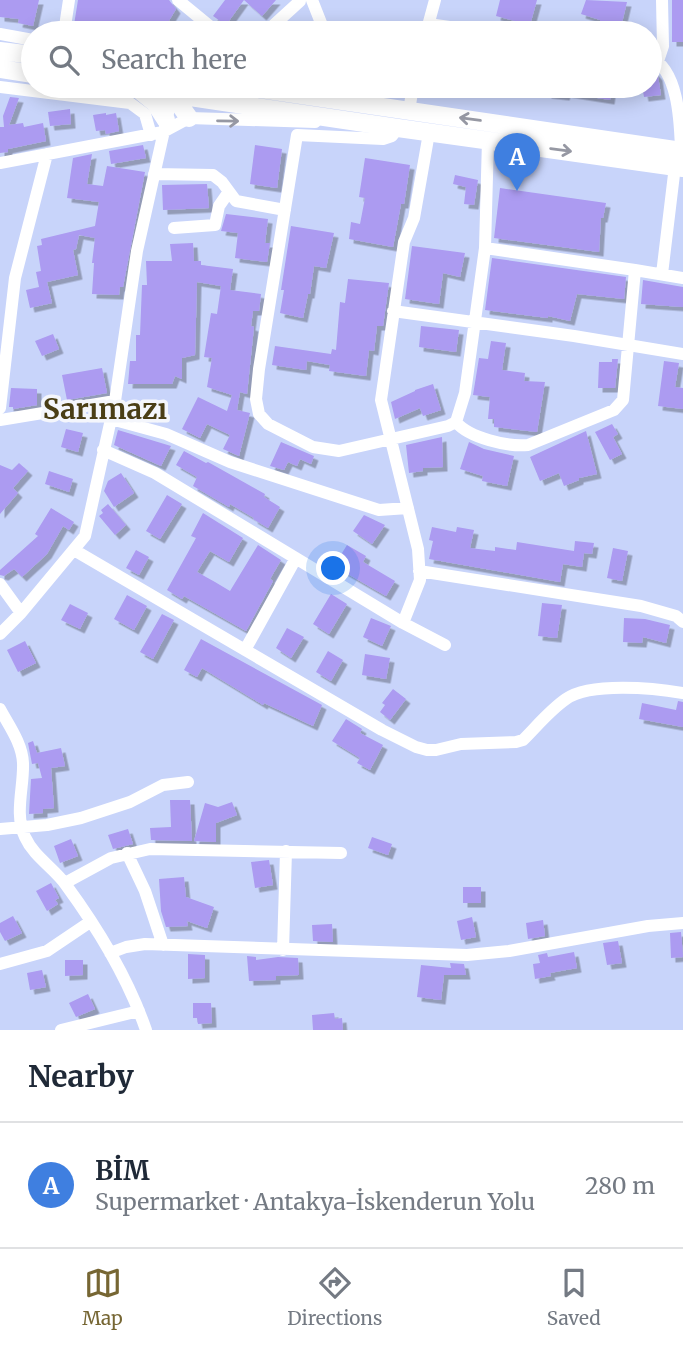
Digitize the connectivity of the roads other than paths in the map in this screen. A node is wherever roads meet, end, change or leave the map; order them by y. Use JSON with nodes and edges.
{"nodes":[{"id":1,"x":69,"y":0,"type":"edge"},
{"id":2,"x":178,"y":0,"type":"edge"},
{"id":3,"x":435,"y":0,"type":"edge"},
{"id":4,"x":662,"y":0,"type":"edge"},
{"id":5,"x":306,"y":1,"type":"edge"},
{"id":6,"x":66,"y":21,"type":"edge"},
{"id":7,"x":203,"y":21,"type":"edge"},
{"id":8,"x":280,"y":21,"type":"edge"},
{"id":9,"x":318,"y":21,"type":"edge"},
{"id":10,"x":429,"y":21,"type":"edge"},
{"id":11,"x":0,"y":34,"type":"edge"},
{"id":12,"x":21,"y":38,"type":"edge"},
{"id":13,"x":662,"y":47,"type":"edge"},
{"id":14,"x":0,"y":51,"type":"edge"},
{"id":15,"x":21,"y":54,"type":"edge"},
{"id":16,"x":662,"y":66,"type":"edge"},
{"id":17,"x":0,"y":69,"type":"edge"},
{"id":18,"x":21,"y":72,"type":"edge"},
{"id":19,"x":0,"y":86,"type":"edge"},
{"id":20,"x":21,"y":89,"type":"edge"},
{"id":21,"x":92,"y":98,"type":"edge"},
{"id":22,"x":149,"y":98,"type":"edge"},
{"id":23,"x":170,"y":98,"type":"edge"},
{"id":24,"x":178,"y":98,"type":"edge"},
{"id":25,"x":238,"y":98,"type":"edge"},
{"id":26,"x":291,"y":98,"type":"edge"},
{"id":27,"x":348,"y":98,"type":"edge"},
{"id":28,"x":411,"y":98,"type":"edge"},
{"id":29,"x":409,"y":111,"type":"junction"},
{"id":30,"x":351,"y":112,"type":"junction"},
{"id":31,"x":189,"y":118,"type":"junction"},
{"id":32,"x":398,"y":128,"type":"junction"},
{"id":33,"x":160,"y":129,"type":"junction"},
{"id":34,"x":429,"y":133,"type":"junction"},
{"id":35,"x":488,"y":140,"type":"junction"},
{"id":36,"x":47,"y":154,"type":"junction"},
{"id":37,"x":680,"y":159,"type":"edge"},
{"id":38,"x":0,"y":163,"type":"edge"},
{"id":39,"x":154,"y":174,"type":"junction"},
{"id":40,"x":228,"y":193,"type":"junction"},
{"id":41,"x":285,"y":210,"type":"junction"},
{"id":42,"x":174,"y":228,"type":"dead end"},
{"id":43,"x":485,"y":248,"type":"junction"},
{"id":44,"x":635,"y":270,"type":"junction"},
{"id":45,"x":662,"y":274,"type":"junction"},
{"id":46,"x":683,"y":278,"type":"edge"},
{"id":47,"x":393,"y":311,"type":"junction"},
{"id":48,"x":474,"y":323,"type":"junction"},
{"id":49,"x":629,"y":346,"type":"junction"},
{"id":50,"x":683,"y":354,"type":"edge"},
{"id":51,"x":114,"y":401,"type":"junction"},
{"id":52,"x":0,"y":408,"type":"edge"},
{"id":53,"x":111,"y":419,"type":"junction"},
{"id":54,"x":0,"y":420,"type":"edge"},
{"id":55,"x":456,"y":422,"type":"junction"},
{"id":56,"x":391,"y":439,"type":"junction"},
{"id":57,"x":103,"y":450,"type":"junction"},
{"id":58,"x":408,"y":508,"type":"junction"},
{"id":59,"x":74,"y":550,"type":"junction"},
{"id":60,"x":296,"y":558,"type":"junction"},
{"id":61,"x":419,"y":571,"type":"junction"},
{"id":62,"x":0,"y":584,"type":"edge"},
{"id":63,"x":21,"y":613,"type":"junction"},
{"id":64,"x":683,"y":622,"type":"edge"},
{"id":65,"x":403,"y":623,"type":"junction"},
{"id":66,"x":0,"y":634,"type":"edge"},
{"id":67,"x":445,"y":645,"type":"dead end"},
{"id":68,"x":245,"y":650,"type":"junction"},
{"id":69,"x":683,"y":693,"type":"edge"},
{"id":70,"x":0,"y":709,"type":"edge"},
{"id":71,"x":188,"y":782,"type":"dead end"},
{"id":72,"x":22,"y":828,"type":"junction"},
{"id":73,"x":0,"y":830,"type":"edge"},
{"id":74,"x":286,"y":851,"type":"junction"},
{"id":75,"x":128,"y":853,"type":"junction"},
{"id":76,"x":341,"y":853,"type":"dead end"},
{"id":77,"x":65,"y":883,"type":"junction"},
{"id":78,"x":90,"y":922,"type":"junction"},
{"id":79,"x":683,"y":923,"type":"edge"},
{"id":80,"x":163,"y":945,"type":"junction"},
{"id":81,"x":283,"y":950,"type":"junction"},
{"id":82,"x":110,"y":953,"type":"junction"},
{"id":83,"x":0,"y":964,"type":"edge"},
{"id":84,"x":139,"y":1011,"type":"junction"},
{"id":85,"x":61,"y":1030,"type":"edge"},
{"id":86,"x":146,"y":1030,"type":"edge"}],
"edges":[{"from":1,"to":6,"type":"street"},
{"from":2,"to":7,"type":"street"},
{"from":3,"to":10,"type":"street"},
{"from":4,"to":13,"type":"street"},
{"from":5,"to":8,"type":"street"},
{"from":5,"to":9,"type":"street"},
{"from":11,"to":12,"type":"street"},
{"from":14,"to":15,"type":"highway"},
{"from":16,"to":37,"type":"street"},
{"from":17,"to":18,"type":"highway"},
{"from":19,"to":20,"type":"street"},
{"from":21,"to":33,"type":"street"},
{"from":22,"to":33,"type":"highway"},
{"from":23,"to":33,"type":"street"},
{"from":24,"to":31,"type":"highway"},
{"from":25,"to":30,"type":"highway"},
{"from":26,"to":30,"type":"highway"},
{"from":27,"to":30,"type":"street"},
{"from":28,"to":29,"type":"street"},
{"from":29,"to":30,"type":"highway"},
{"from":37,"to":29,"type":"highway","one_way":true},
{"from":31,"to":30,"type":"street","one_way":true},
{"from":30,"to":32,"type":"highway"},
{"from":31,"to":33,"type":"street"},
{"from":32,"to":34,"type":"highway"},
{"from":32,"to":41,"type":"street"},
{"from":33,"to":36,"type":"street"},
{"from":33,"to":39,"type":"street"},
{"from":34,"to":35,"type":"highway"},
{"from":34,"to":47,"type":"street"},
{"from":35,"to":37,"type":"highway","one_way":true},
{"from":35,"to":43,"type":"street"},
{"from":36,"to":38,"type":"street"},
{"from":36,"to":52,"type":"street"},
{"from":37,"to":45,"type":"street"},
{"from":39,"to":40,"type":"street"},
{"from":39,"to":51,"type":"street"},
{"from":40,"to":41,"type":"street"},
{"from":40,"to":42,"type":"street"},
{"from":41,"to":56,"type":"street"},
{"from":43,"to":44,"type":"street"},
{"from":43,"to":48,"type":"street"},
{"from":44,"to":45,"type":"street"},
{"from":44,"to":49,"type":"street"},
{"from":45,"to":46,"type":"street"},
{"from":47,"to":48,"type":"street"},
{"from":47,"to":56,"type":"street"},
{"from":48,"to":49,"type":"street"},
{"from":48,"to":55,"type":"street"},
{"from":49,"to":50,"type":"street"},
{"from":49,"to":55,"type":"street"},
{"from":51,"to":53,"type":"street"},
{"from":51,"to":54,"type":"street"},
{"from":53,"to":57,"type":"street"},
{"from":53,"to":58,"type":"street"},
{"from":55,"to":56,"type":"street"},
{"from":56,"to":58,"type":"street"},
{"from":57,"to":59,"type":"street"},
{"from":57,"to":60,"type":"street"},
{"from":58,"to":61,"type":"street"},
{"from":59,"to":63,"type":"street"},
{"from":59,"to":68,"type":"street"},
{"from":60,"to":65,"type":"street"},
{"from":60,"to":68,"type":"street"},
{"from":61,"to":64,"type":"street"},
{"from":61,"to":65,"type":"street"},
{"from":62,"to":63,"type":"street"},
{"from":63,"to":66,"type":"street"},
{"from":65,"to":67,"type":"street"},
{"from":68,"to":69,"type":"street"},
{"from":70,"to":72,"type":"street"},
{"from":71,"to":72,"type":"street"},
{"from":72,"to":73,"type":"street"},
{"from":72,"to":77,"type":"street"},
{"from":74,"to":75,"type":"street"},
{"from":74,"to":76,"type":"street"},
{"from":74,"to":81,"type":"street"},
{"from":75,"to":77,"type":"street"},
{"from":75,"to":80,"type":"street"},
{"from":77,"to":78,"type":"street"},
{"from":78,"to":82,"type":"street"},
{"from":78,"to":83,"type":"street"},
{"from":79,"to":81,"type":"street"},
{"from":80,"to":81,"type":"street"},
{"from":80,"to":82,"type":"street"},
{"from":82,"to":84,"type":"street"},
{"from":84,"to":85,"type":"street"},
{"from":84,"to":86,"type":"street"}]}
